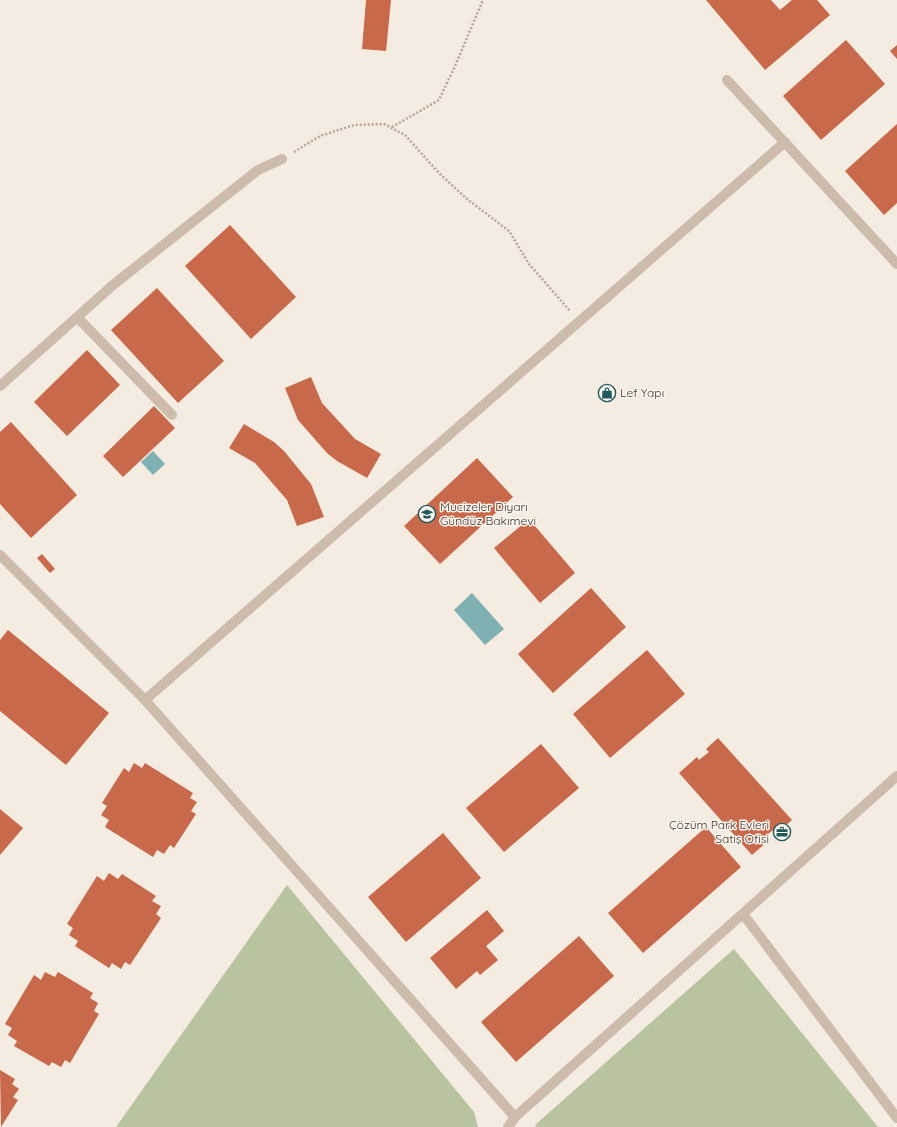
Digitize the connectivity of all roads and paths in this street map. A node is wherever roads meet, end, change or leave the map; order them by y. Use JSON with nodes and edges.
{"nodes":[{"id":1,"x":483,"y":0,"type":"edge"},
{"id":2,"x":727,"y":80,"type":"dead end"},
{"id":3,"x":391,"y":127,"type":"junction"},
{"id":4,"x":784,"y":142,"type":"junction"},
{"id":5,"x":282,"y":159,"type":"joint"},
{"id":6,"x":897,"y":264,"type":"edge"},
{"id":7,"x":77,"y":317,"type":"junction"},
{"id":8,"x":579,"y":321,"type":"junction"},
{"id":9,"x":0,"y":386,"type":"edge"},
{"id":10,"x":172,"y":415,"type":"dead end"},
{"id":11,"x":0,"y":555,"type":"edge"},
{"id":12,"x":145,"y":700,"type":"junction"},
{"id":13,"x":897,"y":776,"type":"edge"},
{"id":14,"x":743,"y":914,"type":"junction"},
{"id":15,"x":514,"y":1117,"type":"junction"},
{"id":16,"x":897,"y":1118,"type":"edge"},
{"id":17,"x":508,"y":1127,"type":"edge"}],
"edges":[{"from":1,"to":3,"type":"path"},
{"from":2,"to":4,"type":"street"},
{"from":3,"to":5,"type":"path"},
{"from":3,"to":8,"type":"path"},
{"from":4,"to":6,"type":"street"},
{"from":4,"to":8,"type":"street"},
{"from":5,"to":7,"type":"street"},
{"from":7,"to":9,"type":"street"},
{"from":7,"to":10,"type":"street"},
{"from":8,"to":12,"type":"street"},
{"from":11,"to":12,"type":"street"},
{"from":12,"to":15,"type":"street"},
{"from":13,"to":14,"type":"street"},
{"from":14,"to":15,"type":"street"},
{"from":14,"to":16,"type":"street"},
{"from":15,"to":17,"type":"street"}]}
